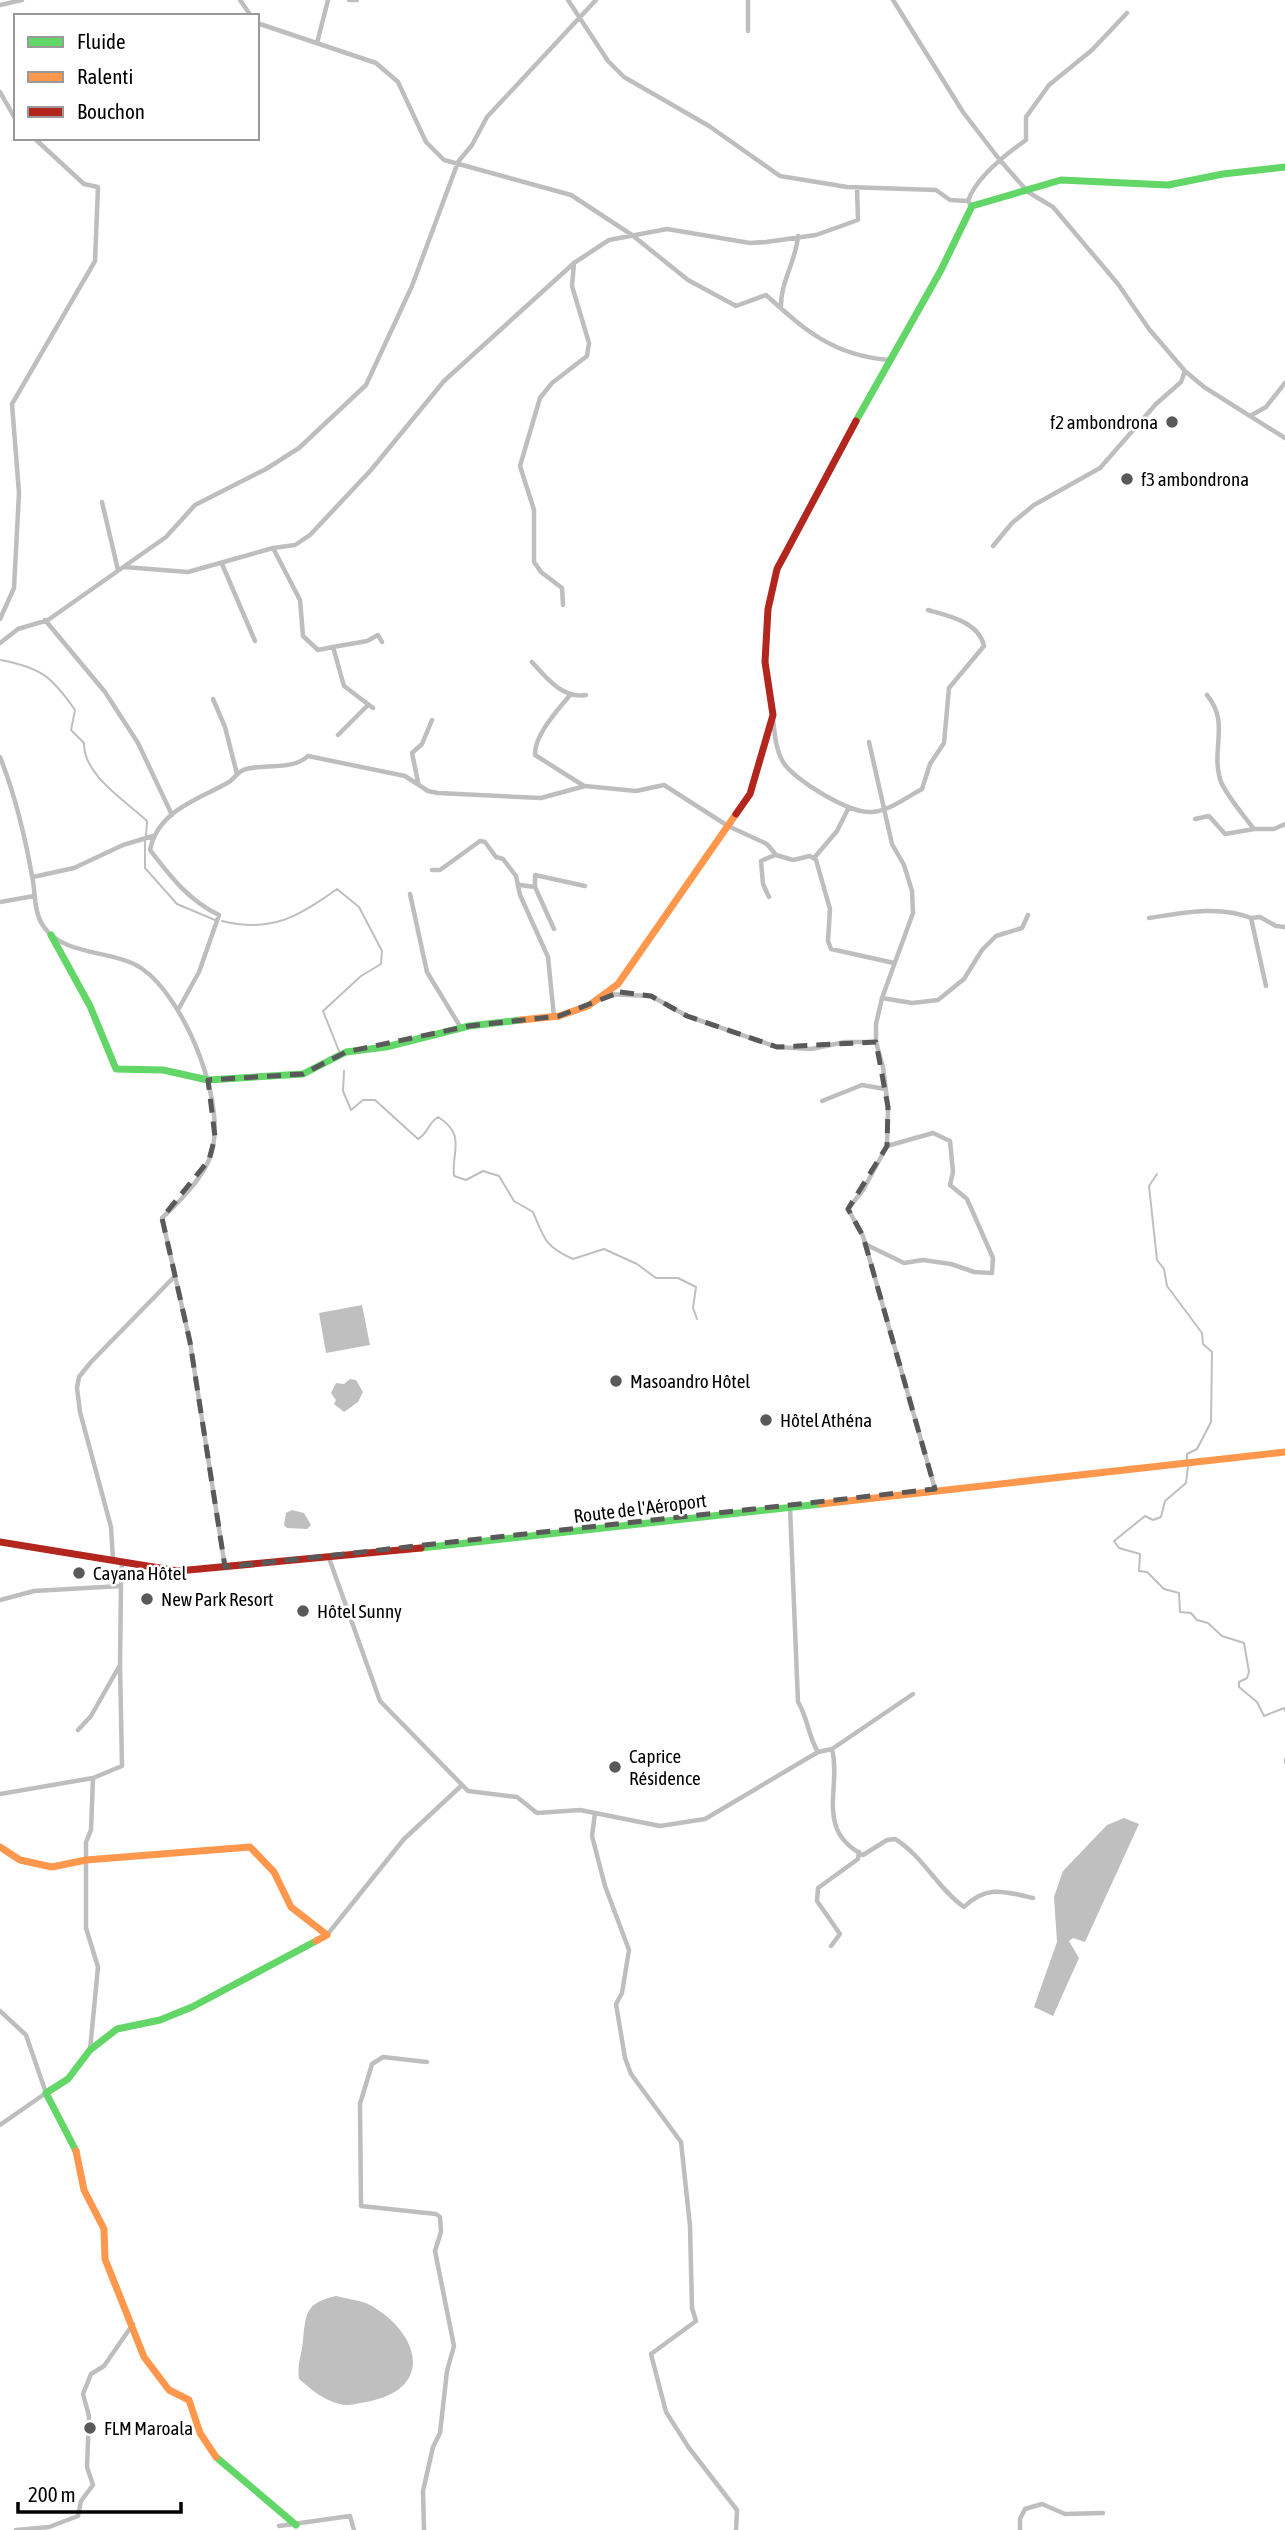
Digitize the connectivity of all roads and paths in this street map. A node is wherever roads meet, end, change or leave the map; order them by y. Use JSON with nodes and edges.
{"nodes":[{"id":1,"x":22,"y":0,"type":"edge"},
{"id":2,"x":328,"y":0,"type":"edge"},
{"id":3,"x":349,"y":0,"type":"edge"},
{"id":4,"x":357,"y":0,"type":"edge"},
{"id":5,"x":568,"y":0,"type":"edge"},
{"id":6,"x":596,"y":0,"type":"edge"},
{"id":7,"x":748,"y":0,"type":"edge"},
{"id":8,"x":892,"y":0,"type":"edge"},
{"id":9,"x":0,"y":5,"type":"edge"},
{"id":10,"x":1127,"y":13,"type":"dead end"},
{"id":11,"x":579,"y":16,"type":"junction"},
{"id":12,"x":259,"y":24,"type":"edge"},
{"id":13,"x":748,"y":31,"type":"dead end"},
{"id":14,"x":317,"y":43,"type":"junction"},
{"id":15,"x":0,"y":92,"type":"edge"},
{"id":16,"x":14,"y":116,"type":"edge"},
{"id":17,"x":36,"y":140,"type":"edge"},
{"id":18,"x":999,"y":159,"type":"junction"},
{"id":19,"x":458,"y":162,"type":"junction"},
{"id":20,"x":1285,"y":167,"type":"edge"},
{"id":21,"x":857,"y":188,"type":"junction"},
{"id":22,"x":1027,"y":192,"type":"junction"},
{"id":23,"x":970,"y":204,"type":"junction"},
{"id":24,"x":632,"y":235,"type":"junction"},
{"id":25,"x":798,"y":236,"type":"junction"},
{"id":26,"x":574,"y":262,"type":"junction"},
{"id":27,"x":781,"y":309,"type":"junction"},
{"id":28,"x":888,"y":360,"type":"junction"},
{"id":29,"x":1185,"y":371,"type":"junction"},
{"id":30,"x":1285,"y":383,"type":"edge"},
{"id":31,"x":1250,"y":416,"type":"junction"},
{"id":32,"x":1285,"y":438,"type":"edge"},
{"id":33,"x":102,"y":502,"type":"dead end"},
{"id":34,"x":993,"y":546,"type":"dead end"},
{"id":35,"x":273,"y":548,"type":"junction"},
{"id":36,"x":222,"y":564,"type":"junction"},
{"id":37,"x":121,"y":569,"type":"junction"},
{"id":38,"x":563,"y":606,"type":"dead end"},
{"id":39,"x":928,"y":610,"type":"dead end"},
{"id":40,"x":0,"y":619,"type":"edge"},
{"id":41,"x":45,"y":621,"type":"junction"},
{"id":42,"x":254,"y":641,"type":"dead end"},
{"id":43,"x":382,"y":642,"type":"dead end"},
{"id":44,"x":0,"y":643,"type":"edge"},
{"id":45,"x":334,"y":647,"type":"junction"},
{"id":46,"x":532,"y":662,"type":"dead end"},
{"id":47,"x":570,"y":695,"type":"junction"},
{"id":48,"x":586,"y":695,"type":"dead end"},
{"id":49,"x":1207,"y":695,"type":"dead end"},
{"id":50,"x":213,"y":699,"type":"dead end"},
{"id":51,"x":773,"y":715,"type":"junction"},
{"id":52,"x":432,"y":720,"type":"dead end"},
{"id":53,"x":338,"y":735,"type":"dead end"},
{"id":54,"x":869,"y":741,"type":"dead end"},
{"id":55,"x":0,"y":757,"type":"edge"},
{"id":56,"x":237,"y":775,"type":"junction"},
{"id":57,"x":418,"y":783,"type":"junction"},
{"id":58,"x":585,"y":786,"type":"junction"},
{"id":59,"x":849,"y":807,"type":"junction"},
{"id":60,"x":883,"y":809,"type":"junction"},
{"id":61,"x":172,"y":815,"type":"junction"},
{"id":62,"x":1195,"y":819,"type":"dead end"},
{"id":63,"x":1285,"y":824,"type":"edge"},
{"id":64,"x":728,"y":826,"type":"junction"},
{"id":65,"x":1254,"y":830,"type":"junction"},
{"id":66,"x":153,"y":836,"type":"junction"},
{"id":67,"x":776,"y":855,"type":"junction"},
{"id":68,"x":814,"y":858,"type":"junction"},
{"id":69,"x":432,"y":870,"type":"dead end"},
{"id":70,"x":33,"y":877,"type":"junction"},
{"id":71,"x":520,"y":886,"type":"junction"},
{"id":72,"x":584,"y":886,"type":"dead end"},
{"id":73,"x":535,"y":887,"type":"junction"},
{"id":74,"x":410,"y":894,"type":"dead end"},
{"id":75,"x":34,"y":896,"type":"junction"},
{"id":76,"x":769,"y":897,"type":"dead end"},
{"id":77,"x":0,"y":902,"type":"edge"},
{"id":78,"x":1028,"y":915,"type":"dead end"},
{"id":79,"x":1149,"y":918,"type":"dead end"},
{"id":80,"x":1251,"y":918,"type":"junction"},
{"id":81,"x":1285,"y":927,"type":"edge"},
{"id":82,"x":554,"y":929,"type":"dead end"},
{"id":83,"x":51,"y":935,"type":"junction"},
{"id":84,"x":894,"y":963,"type":"junction"},
{"id":85,"x":1266,"y":986,"type":"dead end"},
{"id":86,"x":605,"y":994,"type":"junction"},
{"id":87,"x":882,"y":998,"type":"junction"},
{"id":88,"x":178,"y":1010,"type":"junction"},
{"id":89,"x":554,"y":1017,"type":"junction"},
{"id":90,"x":461,"y":1028,"type":"junction"},
{"id":91,"x":876,"y":1042,"type":"junction"},
{"id":92,"x":208,"y":1080,"type":"junction"},
{"id":93,"x":885,"y":1089,"type":"junction"},
{"id":94,"x":822,"y":1101,"type":"dead end"},
{"id":95,"x":887,"y":1146,"type":"junction"},
{"id":96,"x":864,"y":1243,"type":"junction"},
{"id":97,"x":174,"y":1278,"type":"junction"},
{"id":98,"x":1285,"y":1452,"type":"edge"},
{"id":99,"x":935,"y":1489,"type":"junction"},
{"id":100,"x":790,"y":1509,"type":"junction"},
{"id":101,"x":0,"y":1542,"type":"edge"},
{"id":102,"x":329,"y":1558,"type":"junction"},
{"id":103,"x":113,"y":1561,"type":"junction"},
{"id":104,"x":121,"y":1562,"type":"junction"},
{"id":105,"x":225,"y":1567,"type":"junction"},
{"id":106,"x":121,"y":1586,"type":"junction"},
{"id":107,"x":0,"y":1600,"type":"edge"},
{"id":108,"x":120,"y":1665,"type":"junction"},
{"id":109,"x":913,"y":1694,"type":"dead end"},
{"id":110,"x":78,"y":1730,"type":"dead end"},
{"id":111,"x":832,"y":1749,"type":"junction"},
{"id":112,"x":818,"y":1752,"type":"junction"},
{"id":113,"x":93,"y":1778,"type":"junction"},
{"id":114,"x":461,"y":1786,"type":"junction"},
{"id":115,"x":0,"y":1794,"type":"edge"},
{"id":116,"x":595,"y":1813,"type":"junction"},
{"id":117,"x":0,"y":1847,"type":"edge"},
{"id":118,"x":859,"y":1852,"type":"junction"},
{"id":119,"x":86,"y":1860,"type":"junction"},
{"id":120,"x":1033,"y":1898,"type":"dead end"},
{"id":121,"x":327,"y":1935,"type":"junction"},
{"id":122,"x":831,"y":1946,"type":"dead end"},
{"id":123,"x":0,"y":2011,"type":"edge"},
{"id":124,"x":90,"y":2050,"type":"junction"},
{"id":125,"x":427,"y":2063,"type":"dead end"},
{"id":126,"x":47,"y":2094,"type":"junction"},
{"id":127,"x":0,"y":2125,"type":"edge"},
{"id":128,"x":133,"y":2323,"type":"junction"},
{"id":129,"x":1103,"y":2513,"type":"dead end"},
{"id":130,"x":296,"y":2525,"type":"junction"},
{"id":131,"x":279,"y":2526,"type":"dead end"},
{"id":132,"x":16,"y":2530,"type":"edge"},
{"id":133,"x":354,"y":2530,"type":"edge"},
{"id":134,"x":424,"y":2530,"type":"edge"},
{"id":135,"x":736,"y":2530,"type":"edge"},
{"id":136,"x":1020,"y":2530,"type":"edge"}],
"edges":[{"from":1,"to":9,"type":"street"},
{"from":2,"to":14,"type":"street"},
{"from":3,"to":4,"type":"street"},
{"from":5,"to":11,"type":"street"},
{"from":6,"to":11,"type":"street"},
{"from":7,"to":13,"type":"street"},
{"from":8,"to":18,"type":"street"},
{"from":10,"to":18,"type":"street"},
{"from":11,"to":19,"type":"street"},
{"from":11,"to":21,"type":"street"},
{"from":12,"to":14,"type":"street"},
{"from":14,"to":19,"type":"street"},
{"from":15,"to":16,"type":"street"},
{"from":17,"to":40,"type":"street"},
{"from":18,"to":22,"type":"street"},
{"from":18,"to":23,"type":"street"},
{"from":19,"to":24,"type":"street"},
{"from":19,"to":37,"type":"street"},
{"from":20,"to":22,"type":"street"},
{"from":21,"to":23,"type":"street"},
{"from":21,"to":25,"type":"street"},
{"from":22,"to":23,"type":"street"},
{"from":22,"to":29,"type":"street"},
{"from":23,"to":28,"type":"street"},
{"from":24,"to":25,"type":"street"},
{"from":24,"to":26,"type":"street"},
{"from":24,"to":27,"type":"street"},
{"from":25,"to":27,"type":"street"},
{"from":26,"to":35,"type":"street"},
{"from":26,"to":38,"type":"street"},
{"from":27,"to":28,"type":"street"},
{"from":28,"to":51,"type":"street"},
{"from":29,"to":31,"type":"street"},
{"from":29,"to":34,"type":"street"},
{"from":30,"to":31,"type":"street"},
{"from":31,"to":32,"type":"street"},
{"from":33,"to":37,"type":"street"},
{"from":35,"to":36,"type":"street"},
{"from":35,"to":45,"type":"street"},
{"from":36,"to":37,"type":"street"},
{"from":36,"to":42,"type":"street"},
{"from":37,"to":41,"type":"street"},
{"from":39,"to":60,"type":"street"},
{"from":41,"to":44,"type":"street"},
{"from":41,"to":61,"type":"street"},
{"from":43,"to":45,"type":"street"},
{"from":45,"to":53,"type":"street"},
{"from":46,"to":47,"type":"street"},
{"from":47,"to":48,"type":"street"},
{"from":47,"to":58,"type":"street"},
{"from":49,"to":65,"type":"street"},
{"from":50,"to":56,"type":"street"},
{"from":51,"to":59,"type":"street"},
{"from":51,"to":64,"type":"street"},
{"from":52,"to":57,"type":"street"},
{"from":54,"to":60,"type":"street"},
{"from":55,"to":70,"type":"street"},
{"from":56,"to":57,"type":"street"},
{"from":56,"to":61,"type":"street"},
{"from":57,"to":58,"type":"street"},
{"from":58,"to":64,"type":"street"},
{"from":59,"to":60,"type":"street"},
{"from":59,"to":68,"type":"street"},
{"from":60,"to":84,"type":"street"},
{"from":61,"to":66,"type":"street"},
{"from":62,"to":65,"type":"street"},
{"from":63,"to":65,"type":"street"},
{"from":64,"to":67,"type":"street"},
{"from":64,"to":86,"type":"street"},
{"from":66,"to":70,"type":"street"},
{"from":66,"to":88,"type":"street"},
{"from":67,"to":68,"type":"street"},
{"from":67,"to":76,"type":"street"},
{"from":68,"to":84,"type":"street"},
{"from":69,"to":71,"type":"street"},
{"from":70,"to":75,"type":"street"},
{"from":71,"to":73,"type":"street"},
{"from":71,"to":89,"type":"street"},
{"from":72,"to":73,"type":"street"},
{"from":73,"to":82,"type":"street"},
{"from":74,"to":90,"type":"street"},
{"from":75,"to":77,"type":"street"},
{"from":75,"to":83,"type":"street"},
{"from":78,"to":87,"type":"street"},
{"from":79,"to":80,"type":"street"},
{"from":80,"to":81,"type":"street"},
{"from":80,"to":85,"type":"street"},
{"from":83,"to":88,"type":"street"},
{"from":83,"to":92,"type":"street"},
{"from":84,"to":87,"type":"street"},
{"from":86,"to":89,"type":"street"},
{"from":86,"to":91,"type":"street"},
{"from":87,"to":91,"type":"street"},
{"from":88,"to":92,"type":"street"},
{"from":89,"to":90,"type":"street"},
{"from":90,"to":92,"type":"street"},
{"from":91,"to":93,"type":"street"},
{"from":92,"to":97,"type":"street"},
{"from":93,"to":94,"type":"street"},
{"from":93,"to":95,"type":"street"},
{"from":95,"to":96,"type":"street"},
{"from":95,"to":96,"type":"street"},
{"from":96,"to":99,"type":"street"},
{"from":97,"to":103,"type":"street"},
{"from":97,"to":105,"type":"street"},
{"from":98,"to":99,"type":"street","name":"Route de l'Aéroport"},
{"from":99,"to":100,"type":"street","name":"Route de l'Aéroport"},
{"from":100,"to":102,"type":"street","name":"Route de l'Aéroport"},
{"from":100,"to":112,"type":"street"},
{"from":101,"to":103,"type":"street","name":"Route de l'Aéroport"},
{"from":102,"to":105,"type":"street","name":"Route de l'Aéroport"},
{"from":102,"to":114,"type":"street"},
{"from":103,"to":104,"type":"street","name":"Route de l'Aéroport"},
{"from":104,"to":105,"type":"street","name":"Route de l'Aéroport"},
{"from":104,"to":106,"type":"street"},
{"from":106,"to":107,"type":"street"},
{"from":106,"to":108,"type":"street"},
{"from":108,"to":110,"type":"street"},
{"from":108,"to":113,"type":"street"},
{"from":109,"to":111,"type":"street"},
{"from":111,"to":112,"type":"street"},
{"from":111,"to":118,"type":"street"},
{"from":112,"to":116,"type":"street"},
{"from":113,"to":115,"type":"street"},
{"from":113,"to":119,"type":"street"},
{"from":114,"to":116,"type":"street"},
{"from":114,"to":121,"type":"street"},
{"from":116,"to":135,"type":"street"},
{"from":117,"to":119,"type":"street"},
{"from":118,"to":120,"type":"street"},
{"from":118,"to":122,"type":"street"},
{"from":119,"to":121,"type":"street"},
{"from":119,"to":124,"type":"street"},
{"from":121,"to":124,"type":"street"},
{"from":123,"to":126,"type":"street"},
{"from":124,"to":126,"type":"street"},
{"from":125,"to":134,"type":"street"},
{"from":126,"to":127,"type":"street"},
{"from":126,"to":128,"type":"street"},
{"from":128,"to":130,"type":"street"},
{"from":128,"to":132,"type":"street"},
{"from":129,"to":136,"type":"street"},
{"from":130,"to":131,"type":"street"},
{"from":130,"to":133,"type":"street"}]}
